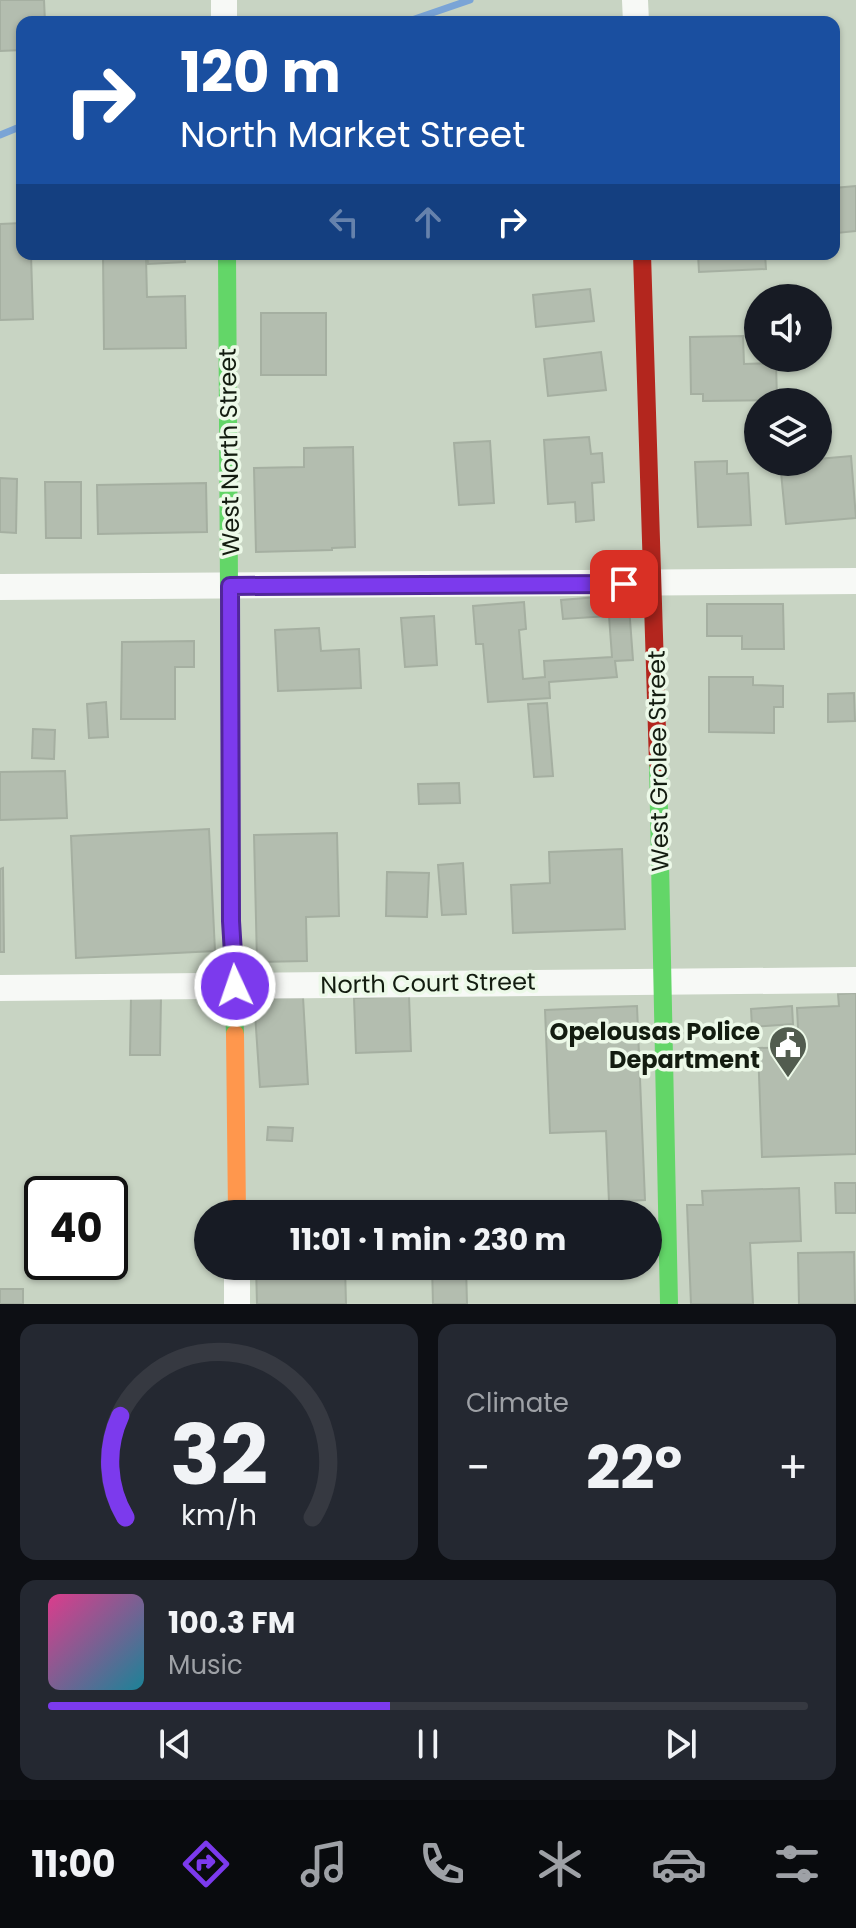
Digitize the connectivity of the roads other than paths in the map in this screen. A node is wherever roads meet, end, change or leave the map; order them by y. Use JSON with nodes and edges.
{"nodes":[{"id":1,"x":227,"y":260,"type":"edge"},
{"id":2,"x":642,"y":260,"type":"edge"},
{"id":3,"x":856,"y":581,"type":"edge"},
{"id":4,"x":654,"y":584,"type":"junction"},
{"id":5,"x":230,"y":586,"type":"junction"},
{"id":6,"x":0,"y":587,"type":"edge"},
{"id":7,"x":660,"y":980,"type":"junction"},
{"id":8,"x":856,"y":980,"type":"edge"},
{"id":9,"x":235,"y":986,"type":"junction"},
{"id":10,"x":0,"y":988,"type":"edge"},
{"id":11,"x":237,"y":1200,"type":"edge"},
{"id":12,"x":237,"y":1280,"type":"edge"},
{"id":13,"x":237,"y":1304,"type":"edge"},
{"id":14,"x":669,"y":1304,"type":"edge"}],
"edges":[{"from":1,"to":5,"type":"street","name":"West North Street"},
{"from":2,"to":4,"type":"street","name":"West Grolee Street"},
{"from":3,"to":4,"type":"street"},
{"from":4,"to":5,"type":"street"},
{"from":4,"to":7,"type":"street","name":"West Grolee Street"},
{"from":5,"to":6,"type":"street"},
{"from":5,"to":9,"type":"street","name":"West North Street"},
{"from":7,"to":8,"type":"street","name":"North Court Street"},
{"from":7,"to":9,"type":"street","name":"North Court Street"},
{"from":7,"to":14,"type":"street","name":"West Grolee Street"},
{"from":9,"to":10,"type":"street","name":"North Court Street"},
{"from":9,"to":11,"type":"street","name":"West North Street"},
{"from":12,"to":13,"type":"street"}]}
